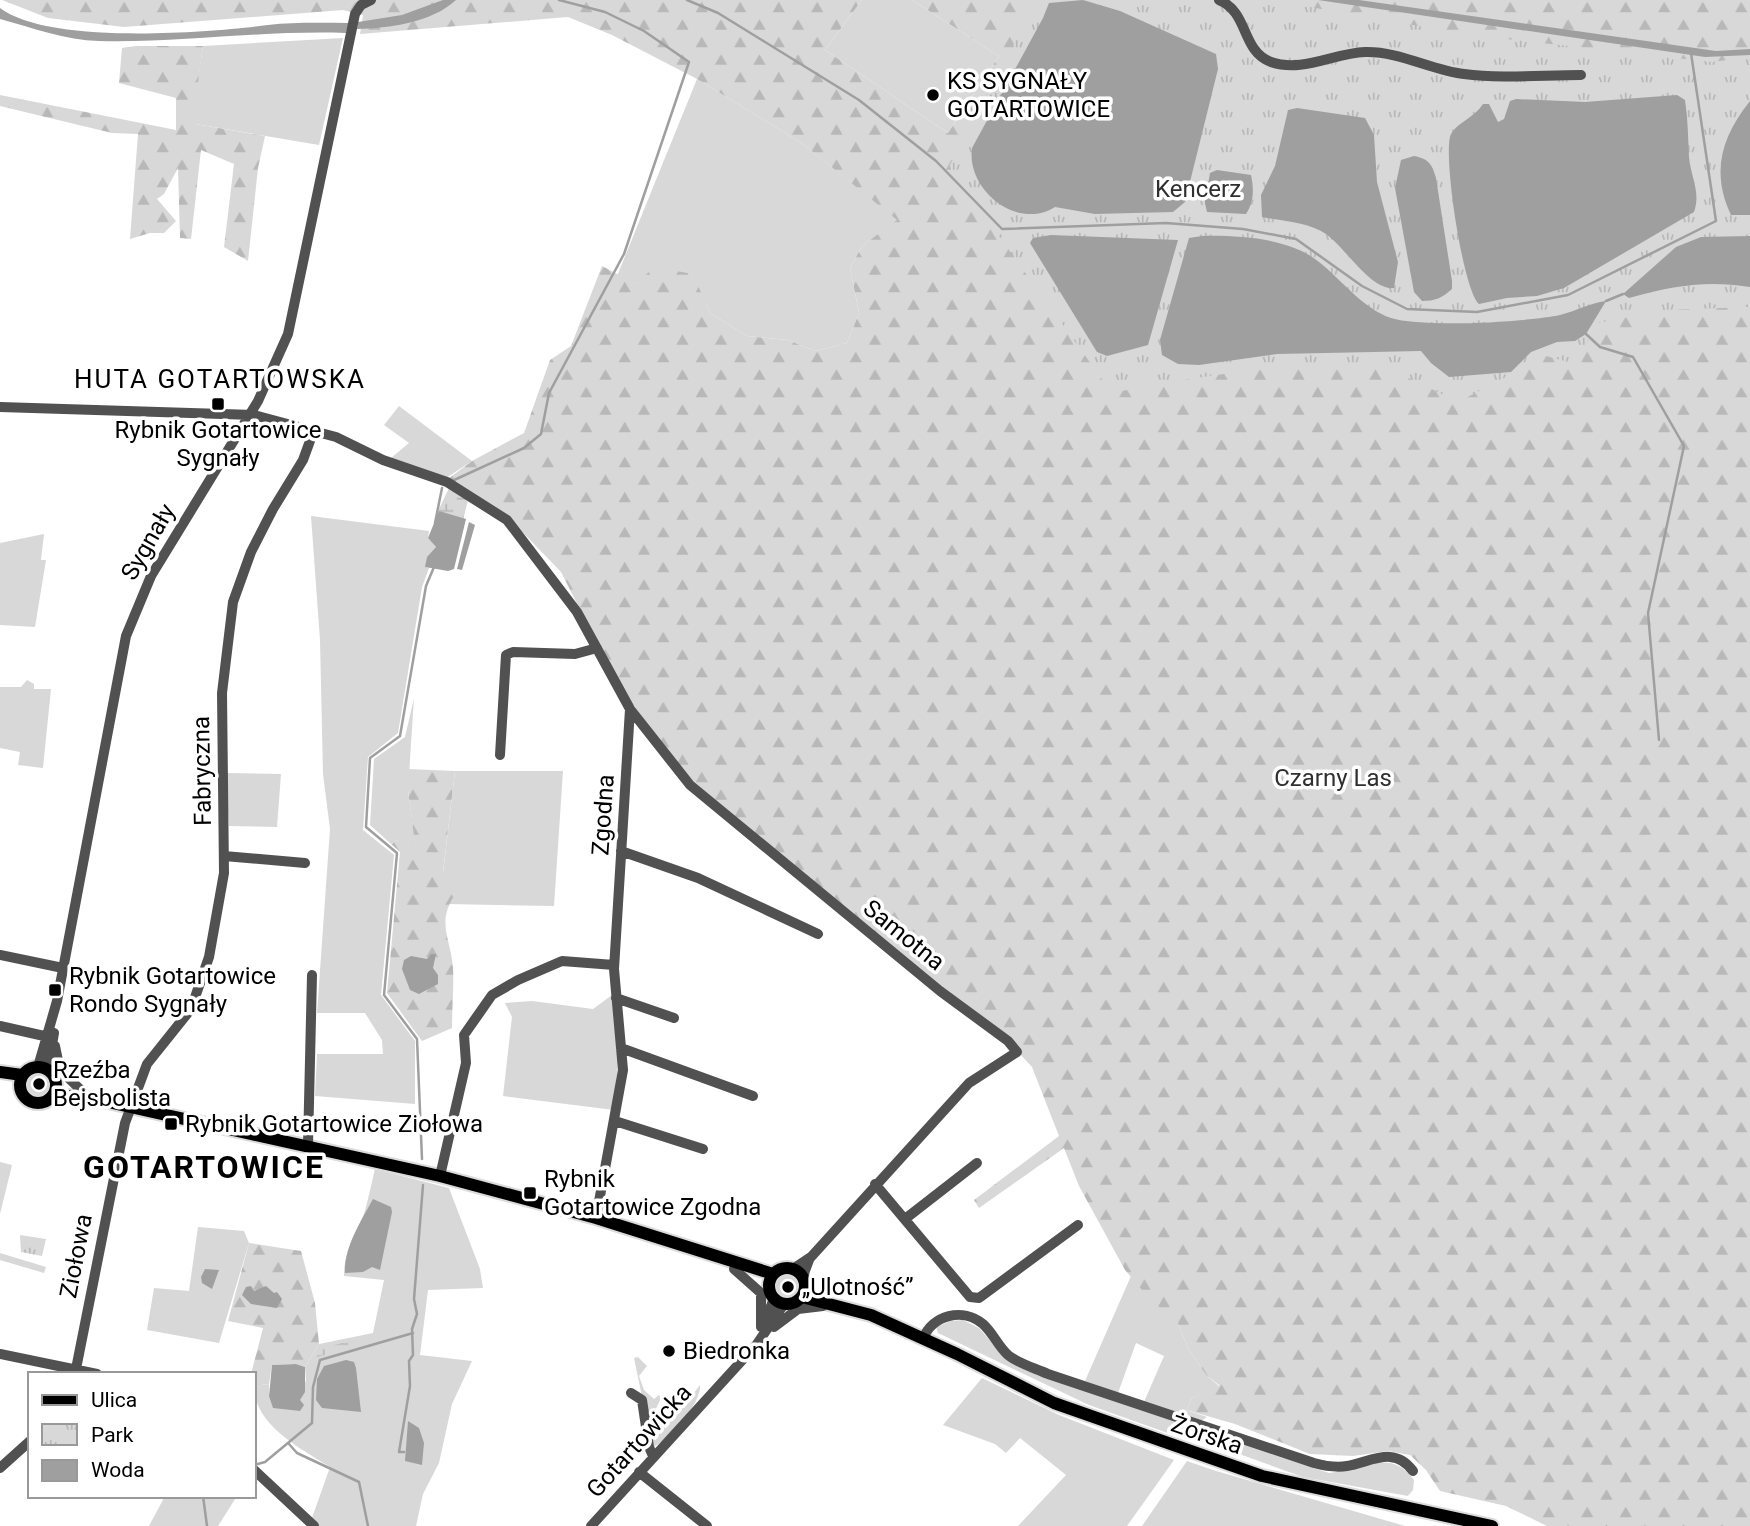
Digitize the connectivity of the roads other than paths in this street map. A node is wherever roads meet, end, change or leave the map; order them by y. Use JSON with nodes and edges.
{"nodes":[{"id":1,"x":371,"y":0,"type":"edge"},
{"id":2,"x":1219,"y":0,"type":"edge"},
{"id":3,"x":1581,"y":75,"type":"dead end"},
{"id":4,"x":0,"y":407,"type":"edge"},
{"id":5,"x":250,"y":414,"type":"junction"},
{"id":6,"x":314,"y":430,"type":"junction"},
{"id":7,"x":597,"y":648,"type":"junction"},
{"id":8,"x":630,"y":709,"type":"junction"},
{"id":9,"x":500,"y":755,"type":"dead end"},
{"id":10,"x":621,"y":851,"type":"junction"},
{"id":11,"x":224,"y":856,"type":"junction"},
{"id":12,"x":305,"y":863,"type":"dead end"},
{"id":13,"x":818,"y":934,"type":"dead end"},
{"id":14,"x":0,"y":954,"type":"edge"},
{"id":15,"x":614,"y":965,"type":"junction"},
{"id":16,"x":64,"y":968,"type":"junction"},
{"id":17,"x":312,"y":975,"type":"dead end"},
{"id":18,"x":616,"y":998,"type":"junction"},
{"id":19,"x":674,"y":1018,"type":"dead end"},
{"id":20,"x":0,"y":1026,"type":"edge"},
{"id":21,"x":50,"y":1038,"type":"junction"},
{"id":22,"x":621,"y":1048,"type":"junction"},
{"id":23,"x":43,"y":1068,"type":"junction"},
{"id":24,"x":0,"y":1072,"type":"edge"},
{"id":25,"x":0,"y":1080,"type":"edge"},
{"id":26,"x":21,"y":1081,"type":"junction"},
{"id":27,"x":55,"y":1089,"type":"junction"},
{"id":28,"x":82,"y":1091,"type":"junction"},
{"id":29,"x":753,"y":1096,"type":"dead end"},
{"id":30,"x":108,"y":1102,"type":"junction"},
{"id":31,"x":132,"y":1107,"type":"junction"},
{"id":32,"x":615,"y":1121,"type":"junction"},
{"id":33,"x":308,"y":1145,"type":"junction"},
{"id":34,"x":703,"y":1149,"type":"dead end"},
{"id":35,"x":977,"y":1163,"type":"dead end"},
{"id":36,"x":440,"y":1175,"type":"junction"},
{"id":37,"x":875,"y":1184,"type":"junction"},
{"id":38,"x":596,"y":1218,"type":"junction"},
{"id":39,"x":905,"y":1219,"type":"junction"},
{"id":40,"x":1078,"y":1225,"type":"dead end"},
{"id":41,"x":710,"y":1256,"type":"junction"},
{"id":42,"x":734,"y":1269,"type":"junction"},
{"id":43,"x":771,"y":1280,"type":"junction"},
{"id":44,"x":801,"y":1282,"type":"junction"},
{"id":45,"x":779,"y":1302,"type":"junction"},
{"id":46,"x":848,"y":1307,"type":"junction"},
{"id":47,"x":887,"y":1322,"type":"junction"},
{"id":48,"x":762,"y":1332,"type":"junction"},
{"id":49,"x":923,"y":1339,"type":"junction"},
{"id":50,"x":0,"y":1354,"type":"edge"},
{"id":51,"x":76,"y":1371,"type":"edge"},
{"id":52,"x":631,"y":1393,"type":"dead end"},
{"id":53,"x":28,"y":1443,"type":"edge"},
{"id":54,"x":653,"y":1456,"type":"junction"},
{"id":55,"x":0,"y":1468,"type":"edge"},
{"id":56,"x":1413,"y":1471,"type":"dead end"},
{"id":57,"x":256,"y":1472,"type":"edge"},
{"id":58,"x":639,"y":1472,"type":"junction"},
{"id":59,"x":314,"y":1526,"type":"edge"},
{"id":60,"x":591,"y":1526,"type":"edge"},
{"id":61,"x":707,"y":1526,"type":"edge"},
{"id":62,"x":1492,"y":1526,"type":"edge"}],
"edges":[{"from":1,"to":5,"type":"street","name":"Sygnały"},
{"from":2,"to":3,"type":"street"},
{"from":4,"to":5,"type":"street"},
{"from":5,"to":6,"type":"street"},
{"from":5,"to":16,"type":"street","name":"Sygnały"},
{"from":6,"to":7,"type":"street"},
{"from":6,"to":11,"type":"street","name":"Fabryczna"},
{"from":7,"to":8,"type":"street"},
{"from":7,"to":9,"type":"street"},
{"from":8,"to":10,"type":"street","name":"Zgodna"},
{"from":8,"to":37,"type":"street","name":"Samotna"},
{"from":10,"to":13,"type":"street"},
{"from":10,"to":15,"type":"street","name":"Zgodna"},
{"from":11,"to":12,"type":"street"},
{"from":11,"to":31,"type":"street","name":"Fabryczna"},
{"from":14,"to":16,"type":"street"},
{"from":15,"to":18,"type":"street","name":"Zgodna"},
{"from":15,"to":36,"type":"street"},
{"from":16,"to":21,"type":"street","name":"Sygnały"},
{"from":17,"to":33,"type":"street"},
{"from":18,"to":19,"type":"street"},
{"from":18,"to":22,"type":"street","name":"Zgodna"},
{"from":20,"to":21,"type":"street"},
{"from":21,"to":23,"type":"street","name":"Sygnały"},
{"from":21,"to":28,"type":"street"},
{"from":22,"to":29,"type":"street"},
{"from":22,"to":32,"type":"street","name":"Zgodna"},
{"from":23,"to":26,"type":"main road"},
{"from":23,"to":27,"type":"main road"},
{"from":24,"to":26,"type":"main road"},
{"from":25,"to":26,"type":"main road"},
{"from":26,"to":27,"type":"main road"},
{"from":27,"to":28,"type":"main road"},
{"from":27,"to":30,"type":"main road"},
{"from":28,"to":30,"type":"main road"},
{"from":30,"to":31,"type":"main road"},
{"from":31,"to":33,"type":"main road"},
{"from":31,"to":51,"type":"street","name":"Ziołowa"},
{"from":32,"to":34,"type":"street"},
{"from":32,"to":38,"type":"street","name":"Zgodna"},
{"from":33,"to":36,"type":"main road"},
{"from":35,"to":39,"type":"street"},
{"from":36,"to":38,"type":"main road"},
{"from":37,"to":39,"type":"street"},
{"from":37,"to":44,"type":"street","name":"Samotna"},
{"from":38,"to":41,"type":"main road"},
{"from":39,"to":40,"type":"street"},
{"from":41,"to":42,"type":"main road"},
{"from":41,"to":43,"type":"main road"},
{"from":42,"to":43,"type":"main road"},
{"from":42,"to":48,"type":"street"},
{"from":43,"to":44,"type":"main road"},
{"from":43,"to":45,"type":"main road"},
{"from":44,"to":45,"type":"main road"},
{"from":44,"to":46,"type":"main road","name":"Żorska"},
{"from":44,"to":47,"type":"main road","name":"Żorska"},
{"from":45,"to":48,"type":"street","name":"Gotartowicka"},
{"from":46,"to":47,"type":"main road","name":"Żorska"},
{"from":46,"to":48,"type":"street"},
{"from":47,"to":49,"type":"main road","name":"Żorska"},
{"from":48,"to":54,"type":"street","name":"Gotartowicka"},
{"from":49,"to":56,"type":"street"},
{"from":49,"to":62,"type":"main road","name":"Żorska"},
{"from":50,"to":51,"type":"street"},
{"from":52,"to":54,"type":"street"},
{"from":53,"to":55,"type":"street"},
{"from":54,"to":58,"type":"street","name":"Gotartowicka"},
{"from":57,"to":59,"type":"street"},
{"from":58,"to":60,"type":"street","name":"Gotartowicka"},
{"from":58,"to":61,"type":"street"}]}
